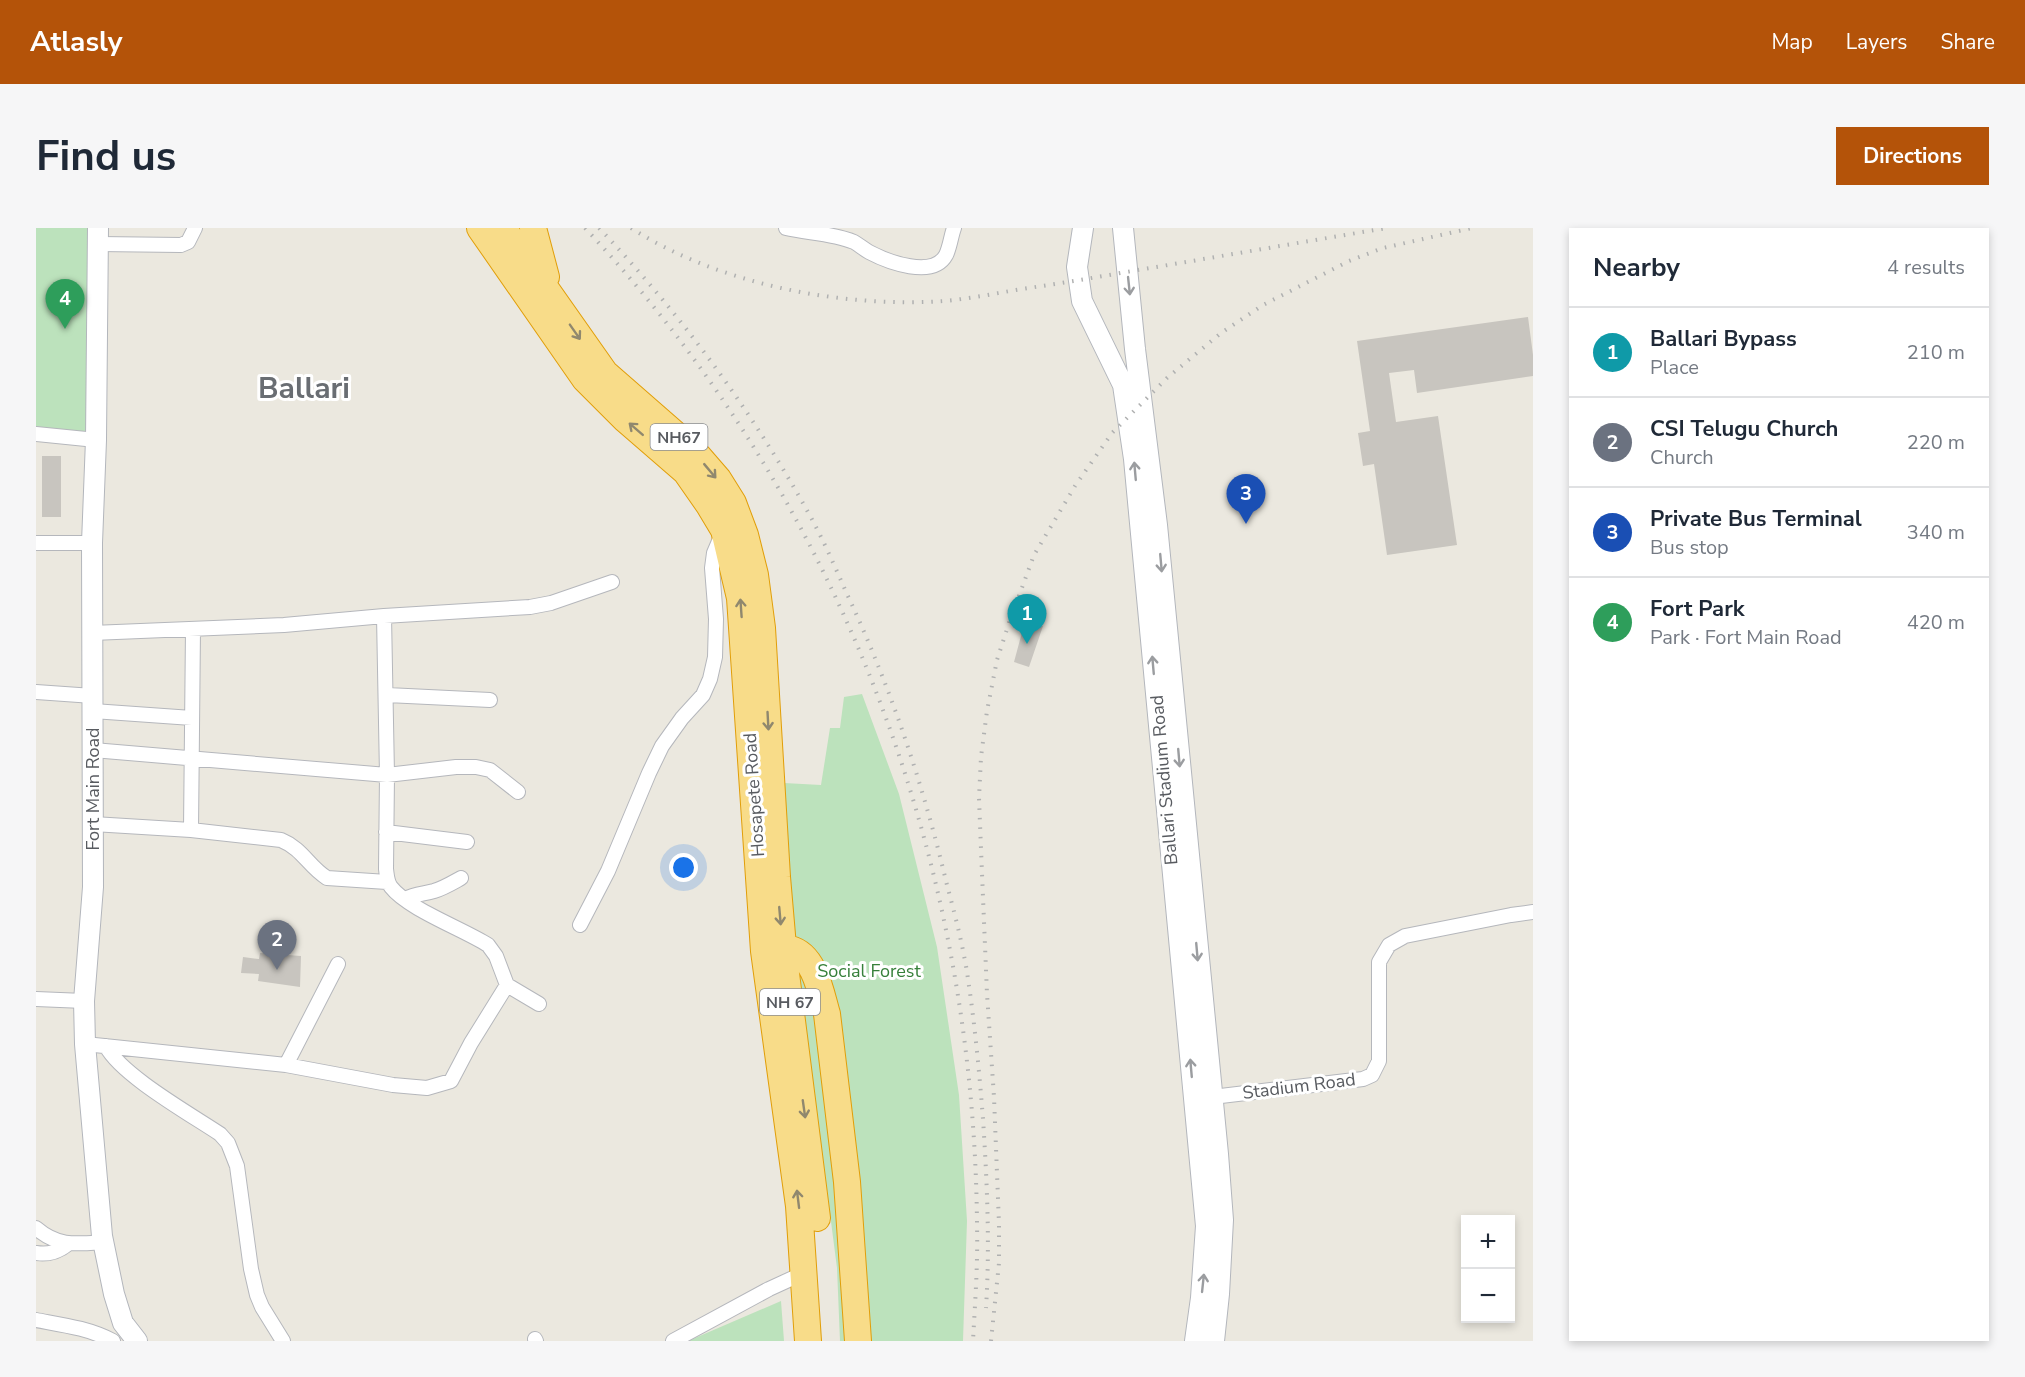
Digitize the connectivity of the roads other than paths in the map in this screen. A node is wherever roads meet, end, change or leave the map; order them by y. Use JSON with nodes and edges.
{"nodes":[{"id":1,"x":195,"y":228,"type":"edge"},
{"id":2,"x":480,"y":228,"type":"edge"},
{"id":3,"x":786,"y":228,"type":"edge"},
{"id":4,"x":954,"y":228,"type":"edge"},
{"id":5,"x":1083,"y":228,"type":"edge"},
{"id":6,"x":1123,"y":228,"type":"edge"},
{"id":7,"x":98,"y":236,"type":"edge"},
{"id":8,"x":512,"y":238,"type":"edge"},
{"id":9,"x":547,"y":309,"type":"junction"},
{"id":10,"x":36,"y":434,"type":"edge"},
{"id":11,"x":96,"y":440,"type":"junction"},
{"id":12,"x":1149,"y":525,"type":"junction"},
{"id":13,"x":724,"y":530,"type":"junction"},
{"id":14,"x":36,"y":543,"type":"edge"},
{"id":15,"x":92,"y":543,"type":"junction"},
{"id":16,"x":612,"y":582,"type":"dead end"},
{"id":17,"x":384,"y":616,"type":"junction"},
{"id":18,"x":193,"y":629,"type":"junction"},
{"id":19,"x":92,"y":633,"type":"junction"},
{"id":20,"x":765,"y":663,"type":"joint"},
{"id":21,"x":36,"y":692,"type":"edge"},
{"id":22,"x":387,"y":695,"type":"junction"},
{"id":23,"x":490,"y":700,"type":"dead end"},
{"id":24,"x":93,"y":704,"type":"junction"},
{"id":25,"x":192,"y":718,"type":"junction"},
{"id":26,"x":93,"y":750,"type":"junction"},
{"id":27,"x":192,"y":758,"type":"junction"},
{"id":28,"x":387,"y":775,"type":"junction"},
{"id":29,"x":518,"y":792,"type":"dead end"},
{"id":30,"x":93,"y":824,"type":"junction"},
{"id":31,"x":191,"y":830,"type":"junction"},
{"id":32,"x":386,"y":832,"type":"junction"},
{"id":33,"x":467,"y":842,"type":"dead end"},
{"id":34,"x":461,"y":878,"type":"dead end"},
{"id":35,"x":387,"y":882,"type":"junction"},
{"id":36,"x":405,"y":899,"type":"junction"},
{"id":37,"x":1533,"y":912,"type":"edge"},
{"id":38,"x":580,"y":925,"type":"dead end"},
{"id":39,"x":774,"y":950,"type":"junction"},
{"id":40,"x":338,"y":964,"type":"dead end"},
{"id":41,"x":507,"y":985,"type":"junction"},
{"id":42,"x":36,"y":999,"type":"edge"},
{"id":43,"x":84,"y":1001,"type":"junction"},
{"id":44,"x":539,"y":1004,"type":"dead end"},
{"id":45,"x":86,"y":1044,"type":"junction"},
{"id":46,"x":106,"y":1046,"type":"junction"},
{"id":47,"x":286,"y":1065,"type":"junction"},
{"id":48,"x":1203,"y":1098,"type":"junction"},
{"id":49,"x":36,"y":1227,"type":"edge"},
{"id":50,"x":103,"y":1242,"type":"junction"},
{"id":51,"x":68,"y":1244,"type":"junction"},
{"id":52,"x":36,"y":1253,"type":"edge"},
{"id":53,"x":804,"y":1273,"type":"junction"},
{"id":54,"x":36,"y":1320,"type":"edge"},
{"id":55,"x":127,"y":1339,"type":"edge"},
{"id":56,"x":283,"y":1341,"type":"edge"},
{"id":57,"x":673,"y":1341,"type":"edge"},
{"id":58,"x":808,"y":1341,"type":"edge"},
{"id":59,"x":825,"y":1341,"type":"edge"},
{"id":60,"x":858,"y":1341,"type":"edge"},
{"id":61,"x":1195,"y":1341,"type":"edge"},
{"id":62,"x":1214,"y":1341,"type":"edge"}],
"edges":[{"from":1,"to":7,"type":"street"},
{"from":2,"to":8,"type":"highway"},
{"from":3,"to":4,"type":"street"},
{"from":12,"to":5,"type":"street","name":"Ballari Stadium Road","one_way":true},
{"from":6,"to":12,"type":"street","name":"Ballari Stadium Road","one_way":true},
{"from":7,"to":11,"type":"street","name":"Fort Main Road"},
{"from":8,"to":9,"type":"highway","number":"NH67"},
{"from":8,"to":9,"type":"highway"},
{"from":13,"to":9,"type":"highway","name":"Hosapete Road","number":"NH67","one_way":true},
{"from":9,"to":20,"type":"highway","number":"NH67","one_way":true},
{"from":10,"to":11,"type":"street"},
{"from":11,"to":15,"type":"street","name":"Fort Main Road"},
{"from":12,"to":48,"type":"street","name":"Ballari Stadium Road"},
{"from":13,"to":38,"type":"street"},
{"from":39,"to":13,"type":"highway","name":"Hosapete Road","number":"NH67","one_way":true},
{"from":14,"to":15,"type":"street"},
{"from":15,"to":19,"type":"street","name":"Fort Main Road"},
{"from":16,"to":17,"type":"street"},
{"from":17,"to":18,"type":"street"},
{"from":17,"to":22,"type":"street"},
{"from":18,"to":19,"type":"street"},
{"from":18,"to":25,"type":"street"},
{"from":19,"to":24,"type":"street","name":"Fort Main Road"},
{"from":20,"to":39,"type":"highway","name":"Hosapete Road","number":"NH 67","one_way":true},
{"from":21,"to":24,"type":"street"},
{"from":22,"to":23,"type":"street"},
{"from":22,"to":28,"type":"street"},
{"from":24,"to":25,"type":"street"},
{"from":24,"to":26,"type":"street","name":"Fort Main Road"},
{"from":25,"to":27,"type":"street"},
{"from":26,"to":27,"type":"street"},
{"from":26,"to":30,"type":"street","name":"Fort Main Road"},
{"from":27,"to":28,"type":"street"},
{"from":27,"to":31,"type":"street"},
{"from":28,"to":29,"type":"street"},
{"from":28,"to":32,"type":"street"},
{"from":30,"to":31,"type":"street"},
{"from":30,"to":43,"type":"street","name":"Fort Main Road"},
{"from":31,"to":35,"type":"street"},
{"from":32,"to":33,"type":"street"},
{"from":32,"to":35,"type":"street"},
{"from":34,"to":36,"type":"street"},
{"from":35,"to":36,"type":"street"},
{"from":36,"to":41,"type":"street"},
{"from":37,"to":48,"type":"street","name":"Stadium Road"},
{"from":53,"to":39,"type":"highway","name":"Hosapete Road","number":"NH67","one_way":true},
{"from":39,"to":59,"type":"highway","name":"Hosapete Road","number":"NH 67","one_way":true},
{"from":39,"to":60,"type":"highway"},
{"from":40,"to":47,"type":"street"},
{"from":41,"to":44,"type":"street"},
{"from":41,"to":47,"type":"street"},
{"from":42,"to":43,"type":"street"},
{"from":43,"to":45,"type":"street","name":"Fort Main Road"},
{"from":45,"to":46,"type":"street"},
{"from":45,"to":50,"type":"street","name":"Fort Main Road"},
{"from":46,"to":47,"type":"street"},
{"from":46,"to":56,"type":"street"},
{"from":61,"to":48,"type":"street","name":"Ballari Stadium Road","one_way":true},
{"from":48,"to":62,"type":"street","name":"Ballari Stadium Road"},
{"from":49,"to":51,"type":"street"},
{"from":50,"to":51,"type":"street"},
{"from":50,"to":55,"type":"street","name":"Fort Main Road"},
{"from":51,"to":52,"type":"street"},
{"from":53,"to":57,"type":"street"},
{"from":53,"to":58,"type":"highway","name":"Hosapete Road","number":"NH67"},
{"from":54,"to":55,"type":"street"}]}
